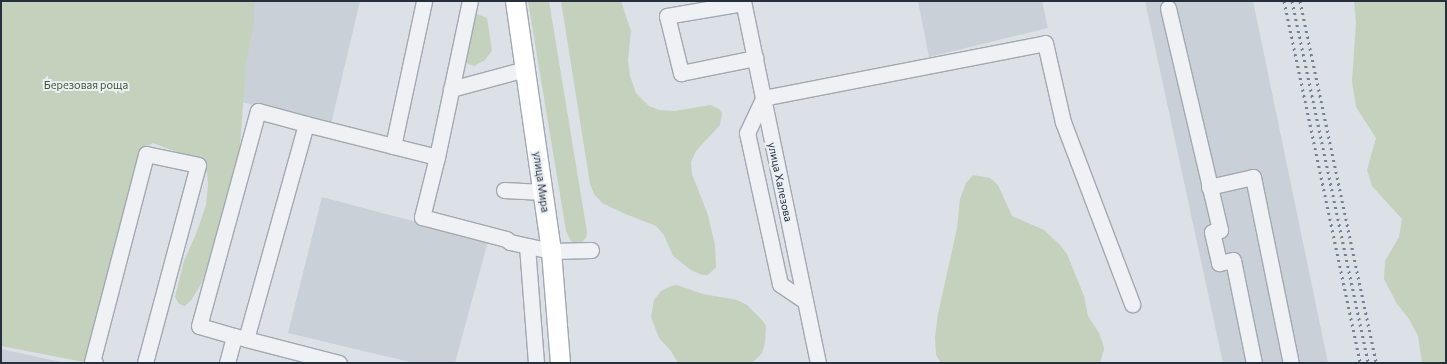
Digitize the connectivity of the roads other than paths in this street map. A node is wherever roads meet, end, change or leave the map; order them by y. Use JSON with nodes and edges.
{"nodes":[{"id":1,"x":424,"y":1,"type":"edge"},
{"id":2,"x":470,"y":1,"type":"edge"},
{"id":3,"x":515,"y":1,"type":"edge"},
{"id":4,"x":743,"y":2,"type":"edge"},
{"id":5,"x":1168,"y":8,"type":"dead end"},
{"id":6,"x":755,"y":58,"type":"junction"},
{"id":7,"x":525,"y":69,"type":"junction"},
{"id":8,"x":451,"y":89,"type":"junction"},
{"id":9,"x":763,"y":98,"type":"junction"},
{"id":10,"x":306,"y":124,"type":"junction"},
{"id":11,"x":393,"y":146,"type":"junction"},
{"id":12,"x":437,"y":157,"type":"junction"},
{"id":13,"x":1209,"y":187,"type":"junction"},
{"id":14,"x":504,"y":190,"type":"dead end"},
{"id":15,"x":543,"y":192,"type":"junction"},
{"id":16,"x":527,"y":246,"type":"junction"},
{"id":17,"x":591,"y":250,"type":"dead end"},
{"id":18,"x":551,"y":251,"type":"junction"},
{"id":19,"x":805,"y":301,"type":"junction"},
{"id":20,"x":1132,"y":304,"type":"dead end"},
{"id":21,"x":240,"y":337,"type":"junction"},
{"id":22,"x":96,"y":363,"type":"edge"},
{"id":23,"x":145,"y":363,"type":"edge"},
{"id":24,"x":227,"y":363,"type":"edge"},
{"id":25,"x":339,"y":363,"type":"edge"},
{"id":26,"x":536,"y":363,"type":"edge"},
{"id":27,"x":560,"y":363,"type":"edge"},
{"id":28,"x":818,"y":363,"type":"edge"},
{"id":29,"x":1254,"y":363,"type":"edge"},
{"id":30,"x":1291,"y":363,"type":"edge"}],
"edges":[{"from":1,"to":11,"type":"street"},
{"from":2,"to":8,"type":"street"},
{"from":3,"to":7,"type":"main road","name":"улица Мира"},
{"from":4,"to":6,"type":"street","name":"улица Халезова"},
{"from":4,"to":6,"type":"street"},
{"from":5,"to":13,"type":"street"},
{"from":6,"to":9,"type":"street","name":"улица Халезова"},
{"from":7,"to":8,"type":"street"},
{"from":7,"to":15,"type":"main road","name":"улица Мира"},
{"from":8,"to":12,"type":"street"},
{"from":9,"to":19,"type":"street","name":"улица Халезова"},
{"from":9,"to":19,"type":"street"},
{"from":9,"to":20,"type":"street"},
{"from":10,"to":11,"type":"street"},
{"from":10,"to":21,"type":"street"},
{"from":10,"to":21,"type":"street"},
{"from":11,"to":12,"type":"street"},
{"from":12,"to":16,"type":"street"},
{"from":13,"to":29,"type":"street"},
{"from":13,"to":30,"type":"street"},
{"from":14,"to":15,"type":"street"},
{"from":15,"to":18,"type":"main road","name":"улица Мира"},
{"from":16,"to":18,"type":"street"},
{"from":16,"to":26,"type":"street"},
{"from":17,"to":18,"type":"street"},
{"from":18,"to":27,"type":"main road","name":"улица Мира"},
{"from":19,"to":28,"type":"street","name":"улица Халезова"},
{"from":21,"to":24,"type":"street"},
{"from":21,"to":25,"type":"street"},
{"from":22,"to":23,"type":"street"}]}
